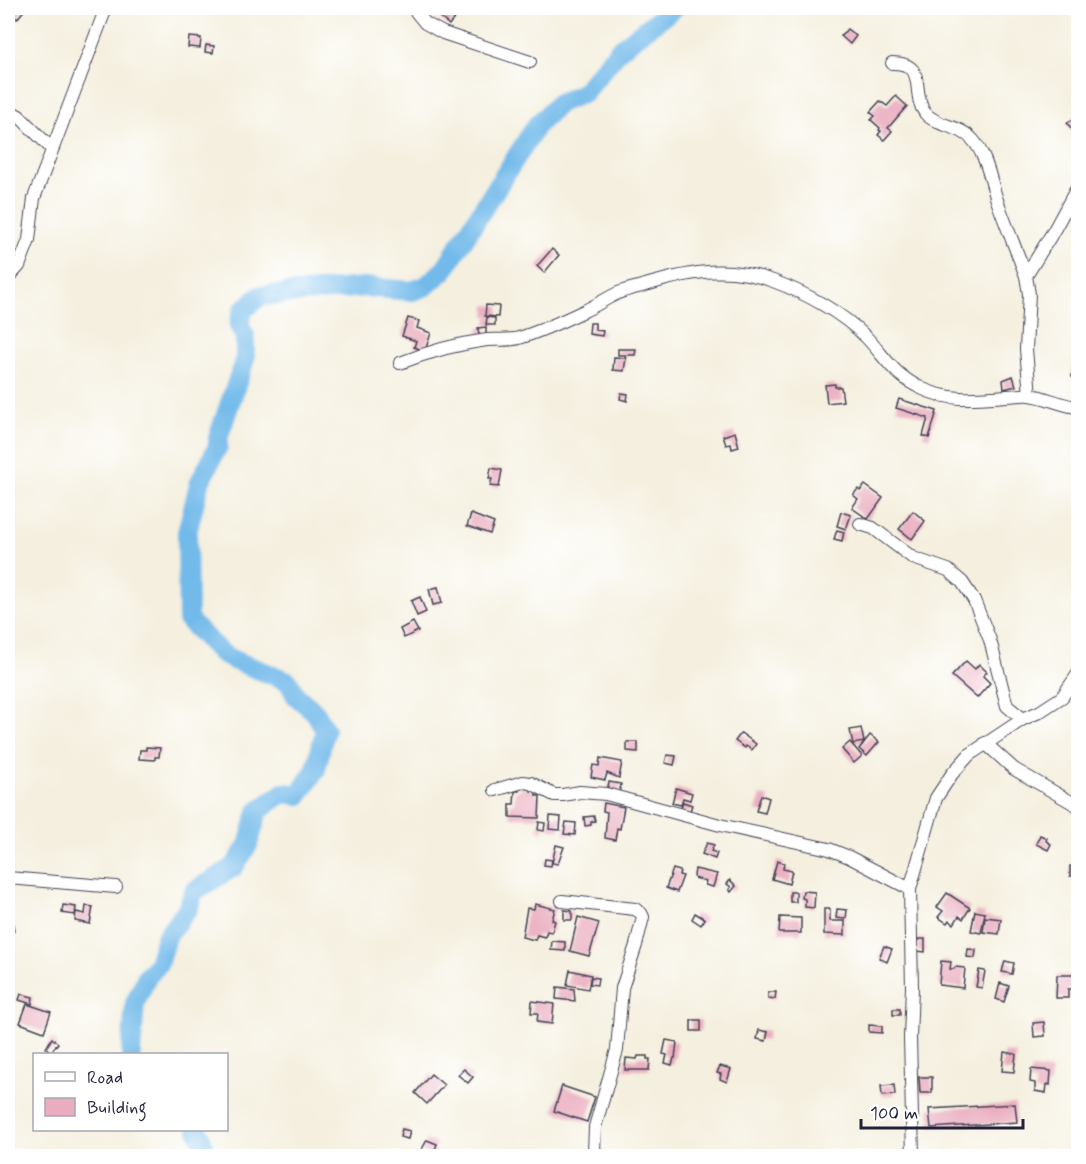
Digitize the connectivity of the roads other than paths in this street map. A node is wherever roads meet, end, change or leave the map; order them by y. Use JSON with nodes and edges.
{"nodes":[{"id":1,"x":106,"y":8,"type":"edge"},
{"id":2,"x":413,"y":8,"type":"edge"},
{"id":3,"x":530,"y":62,"type":"dead end"},
{"id":4,"x":892,"y":63,"type":"dead end"},
{"id":5,"x":8,"y":110,"type":"edge"},
{"id":6,"x":52,"y":149,"type":"junction"},
{"id":7,"x":1078,"y":186,"type":"edge"},
{"id":8,"x":1026,"y":276,"type":"junction"},
{"id":9,"x":8,"y":278,"type":"edge"},
{"id":10,"x":400,"y":363,"type":"dead end"},
{"id":11,"x":1030,"y":395,"type":"junction"},
{"id":12,"x":1078,"y":407,"type":"edge"},
{"id":13,"x":860,"y":524,"type":"dead end"},
{"id":14,"x":1078,"y":674,"type":"edge"},
{"id":15,"x":1023,"y":719,"type":"junction"},
{"id":16,"x":985,"y":743,"type":"junction"},
{"id":17,"x":495,"y":790,"type":"dead end"},
{"id":18,"x":1078,"y":806,"type":"edge"},
{"id":19,"x":8,"y":878,"type":"edge"},
{"id":20,"x":116,"y":887,"type":"dead end"},
{"id":21,"x":910,"y":889,"type":"junction"},
{"id":22,"x":562,"y":901,"type":"dead end"},
{"id":23,"x":601,"y":1156,"type":"edge"},
{"id":24,"x":913,"y":1156,"type":"edge"}],
"edges":[{"from":1,"to":6,"type":"street"},
{"from":2,"to":3,"type":"street"},
{"from":4,"to":8,"type":"street"},
{"from":5,"to":6,"type":"street"},
{"from":6,"to":9,"type":"street"},
{"from":7,"to":8,"type":"street"},
{"from":8,"to":11,"type":"street"},
{"from":10,"to":11,"type":"street"},
{"from":11,"to":12,"type":"street"},
{"from":13,"to":15,"type":"street"},
{"from":14,"to":15,"type":"street"},
{"from":15,"to":16,"type":"street"},
{"from":16,"to":18,"type":"street"},
{"from":16,"to":21,"type":"street"},
{"from":17,"to":21,"type":"street"},
{"from":19,"to":20,"type":"street"},
{"from":21,"to":24,"type":"street"},
{"from":22,"to":23,"type":"street"}]}
